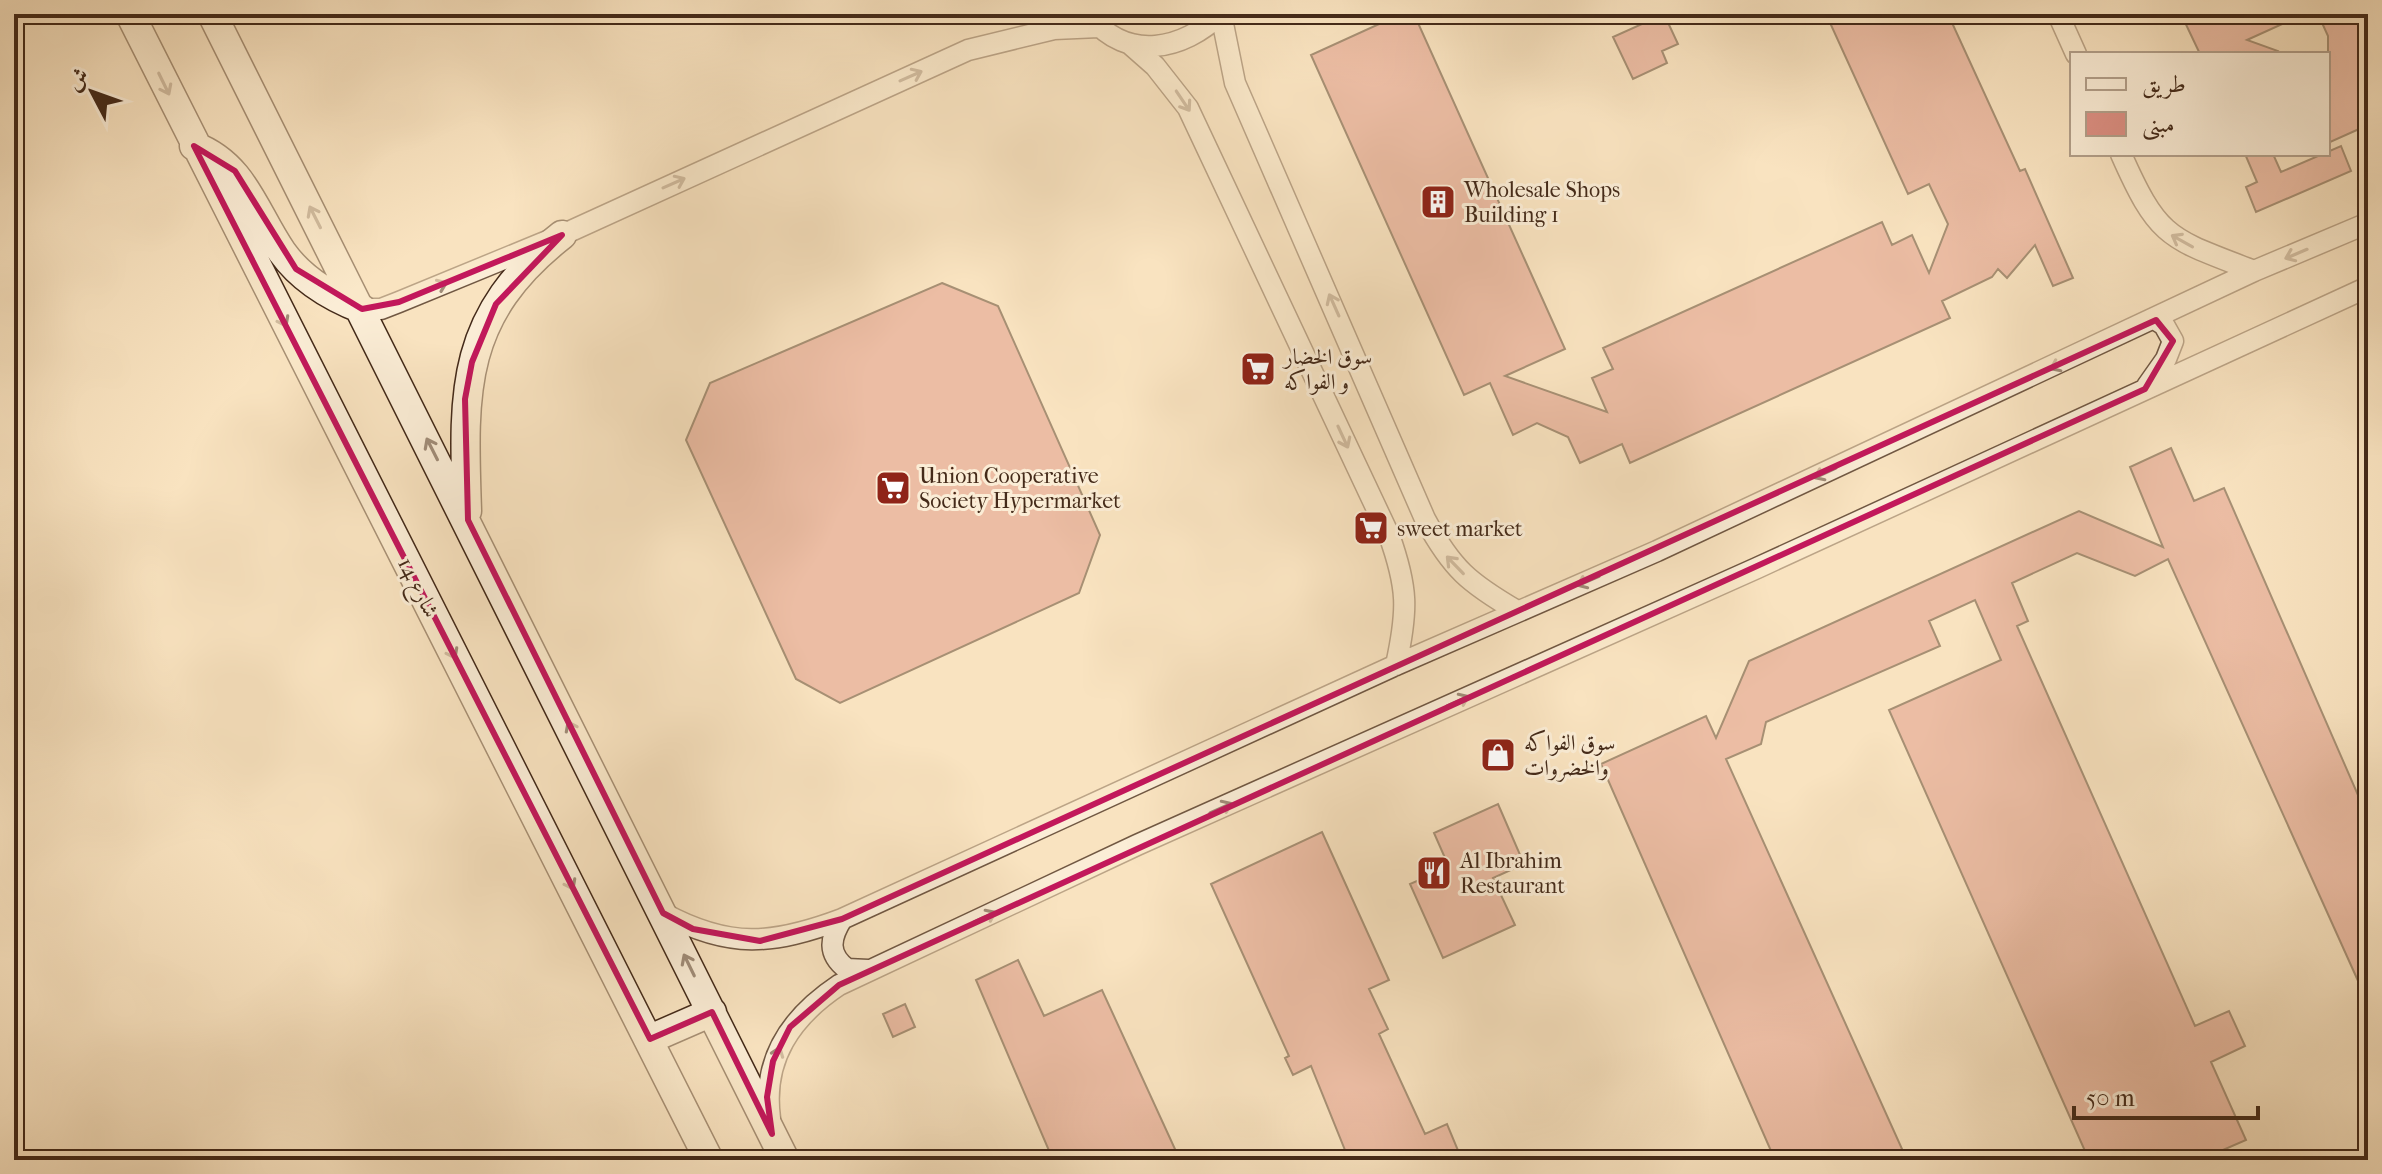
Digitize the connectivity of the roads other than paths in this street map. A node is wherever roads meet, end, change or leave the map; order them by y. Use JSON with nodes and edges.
{"nodes":[{"id":1,"x":130,"y":14,"type":"edge"},
{"id":2,"x":212,"y":14,"type":"edge"},
{"id":3,"x":1220,"y":14,"type":"edge"},
{"id":4,"x":2058,"y":14,"type":"edge"},
{"id":5,"x":1094,"y":20,"type":"edge"},
{"id":6,"x":1130,"y":44,"type":"junction"},
{"id":7,"x":2075,"y":52,"type":"edge"},
{"id":8,"x":194,"y":146,"type":"junction"},
{"id":9,"x":2122,"y":156,"type":"edge"},
{"id":10,"x":2368,"y":223,"type":"edge"},
{"id":11,"x":562,"y":235,"type":"junction"},
{"id":12,"x":2254,"y":271,"type":"junction"},
{"id":13,"x":2368,"y":287,"type":"edge"},
{"id":14,"x":362,"y":309,"type":"junction"},
{"id":15,"x":2156,"y":320,"type":"junction"},
{"id":16,"x":2145,"y":389,"type":"junction"},
{"id":17,"x":468,"y":520,"type":"junction"},
{"id":18,"x":1517,"y":611,"type":"junction"},
{"id":19,"x":1396,"y":665,"type":"junction"},
{"id":20,"x":663,"y":913,"type":"junction"},
{"id":21,"x":842,"y":919,"type":"junction"},
{"id":22,"x":872,"y":970,"type":"junction"},
{"id":23,"x":712,"y":1012,"type":"junction"},
{"id":24,"x":650,"y":1039,"type":"junction"},
{"id":25,"x":772,"y":1134,"type":"junction"},
{"id":26,"x":709,"y":1160,"type":"edge"},
{"id":27,"x":785,"y":1160,"type":"edge"}],
"edges":[{"from":1,"to":8,"type":"main road","name":"شارع 14","one_way":true},
{"from":14,"to":2,"type":"main road","one_way":true},
{"from":3,"to":6,"type":"street"},
{"from":18,"to":3,"type":"street","one_way":true},
{"from":4,"to":7,"type":"street"},
{"from":5,"to":6,"type":"street"},
{"from":11,"to":5,"type":"street","one_way":true},
{"from":6,"to":19,"type":"street","one_way":true},
{"from":8,"to":14,"type":"main road"},
{"from":8,"to":24,"type":"main road","name":"شارع 14","one_way":true},
{"from":12,"to":9,"type":"street","one_way":true},
{"from":10,"to":12,"type":"street","one_way":true},
{"from":14,"to":11,"type":"street","one_way":true},
{"from":11,"to":17,"type":"main road"},
{"from":12,"to":15,"type":"street"},
{"from":13,"to":16,"type":"street"},
{"from":17,"to":14,"type":"main road","one_way":true},
{"from":15,"to":16,"type":"street"},
{"from":15,"to":18,"type":"street","one_way":true},
{"from":22,"to":16,"type":"street","one_way":true},
{"from":20,"to":17,"type":"main road","one_way":true},
{"from":18,"to":19,"type":"street"},
{"from":19,"to":21,"type":"street"},
{"from":20,"to":21,"type":"street"},
{"from":23,"to":20,"type":"main road","one_way":true},
{"from":21,"to":22,"type":"street"},
{"from":25,"to":22,"type":"street","one_way":true},
{"from":23,"to":24,"type":"main road"},
{"from":23,"to":25,"type":"main road"},
{"from":24,"to":26,"type":"main road","name":"شارع 14"},
{"from":25,"to":27,"type":"main road"}]}
